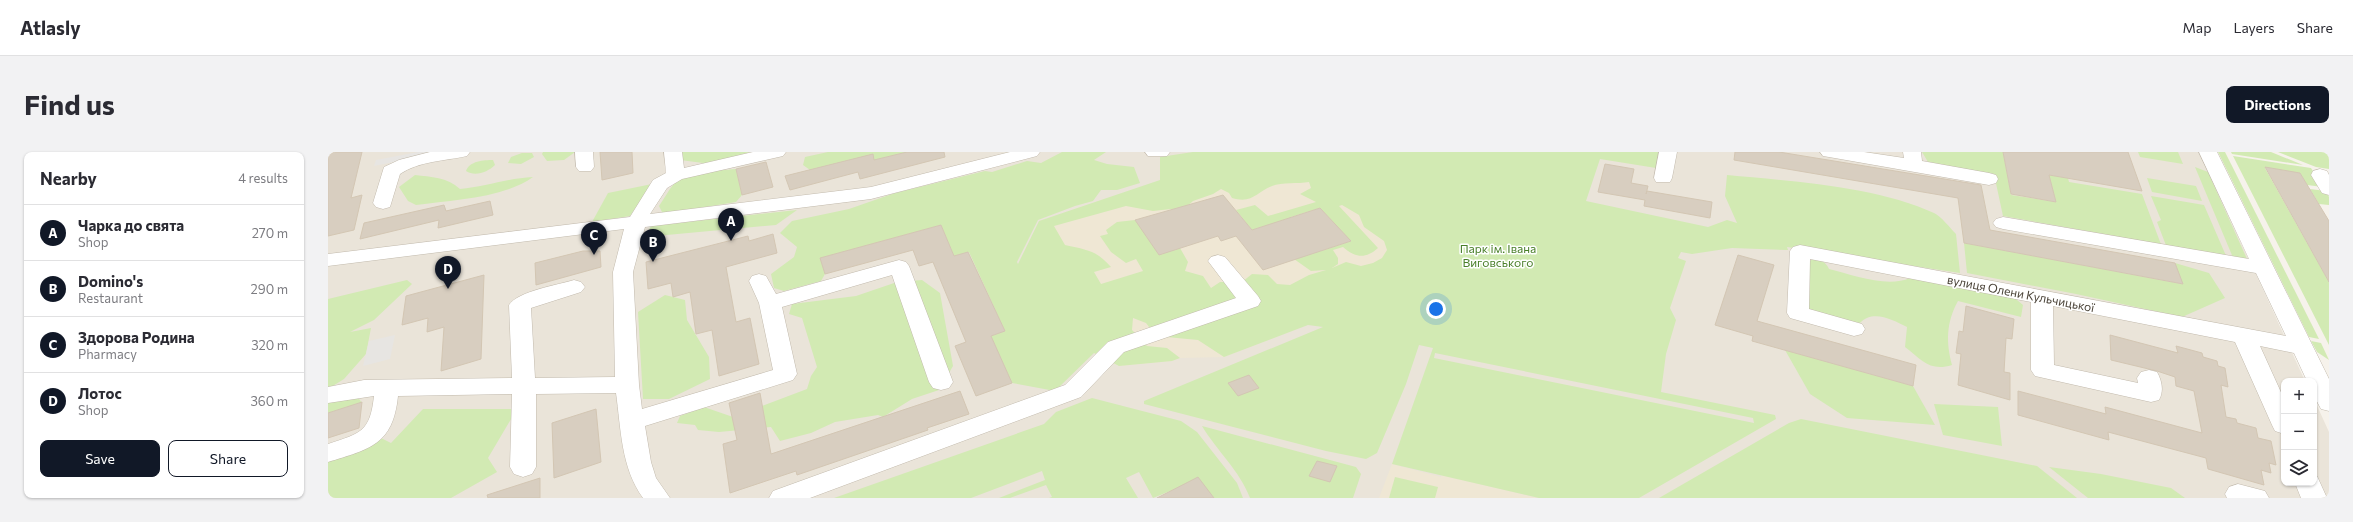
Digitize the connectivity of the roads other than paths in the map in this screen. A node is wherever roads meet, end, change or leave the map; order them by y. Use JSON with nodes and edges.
{"nodes":[{"id":1,"x":461,"y":152,"type":"edge"},
{"id":2,"x":673,"y":152,"type":"edge"},
{"id":3,"x":777,"y":152,"type":"edge"},
{"id":4,"x":1031,"y":152,"type":"edge"},
{"id":5,"x":1154,"y":152,"type":"edge"},
{"id":6,"x":1161,"y":152,"type":"edge"},
{"id":7,"x":1668,"y":152,"type":"edge"},
{"id":8,"x":1829,"y":152,"type":"edge"},
{"id":9,"x":2208,"y":152,"type":"edge"},
{"id":10,"x":1908,"y":160,"type":"edge"},
{"id":11,"x":676,"y":175,"type":"junction"},
{"id":12,"x":1662,"y":178,"type":"dead end"},
{"id":13,"x":1989,"y":179,"type":"dead end"},
{"id":14,"x":383,"y":203,"type":"dead end"},
{"id":15,"x":637,"y":222,"type":"junction"},
{"id":16,"x":2003,"y":223,"type":"dead end"},
{"id":17,"x":328,"y":260,"type":"edge"},
{"id":18,"x":1218,"y":261,"type":"dead end"},
{"id":19,"x":2264,"y":268,"type":"junction"},
{"id":20,"x":759,"y":281,"type":"dead end"},
{"id":21,"x":574,"y":287,"type":"dead end"},
{"id":22,"x":2042,"y":297,"type":"junction"},
{"id":23,"x":770,"y":303,"type":"junction"},
{"id":24,"x":1854,"y":329,"type":"dead end"},
{"id":25,"x":2244,"y":336,"type":"junction"},
{"id":26,"x":2313,"y":357,"type":"edge"},
{"id":27,"x":2149,"y":378,"type":"dead end"},
{"id":28,"x":941,"y":382,"type":"dead end"},
{"id":29,"x":627,"y":385,"type":"junction"},
{"id":30,"x":524,"y":386,"type":"junction"},
{"id":31,"x":387,"y":388,"type":"junction"},
{"id":32,"x":328,"y":395,"type":"edge"},
{"id":33,"x":2329,"y":403,"type":"edge"},
{"id":34,"x":2281,"y":419,"type":"edge"},
{"id":35,"x":632,"y":421,"type":"junction"},
{"id":36,"x":328,"y":453,"type":"edge"},
{"id":37,"x":523,"y":467,"type":"dead end"},
{"id":38,"x":2309,"y":486,"type":"edge"},
{"id":39,"x":657,"y":498,"type":"edge"},
{"id":40,"x":782,"y":498,"type":"edge"},
{"id":41,"x":2314,"y":498,"type":"edge"}],
"edges":[{"from":1,"to":14,"type":"street"},
{"from":2,"to":11,"type":"street"},
{"from":3,"to":11,"type":"street"},
{"from":4,"to":15,"type":"street"},
{"from":5,"to":6,"type":"street"},
{"from":7,"to":12,"type":"street"},
{"from":8,"to":10,"type":"street"},
{"from":9,"to":19,"type":"street"},
{"from":10,"to":13,"type":"street"},
{"from":11,"to":15,"type":"street"},
{"from":15,"to":17,"type":"street"},
{"from":15,"to":29,"type":"street"},
{"from":16,"to":19,"type":"street"},
{"from":18,"to":40,"type":"street"},
{"from":19,"to":26,"type":"street"},
{"from":20,"to":23,"type":"street"},
{"from":21,"to":30,"type":"street"},
{"from":22,"to":24,"type":"street","name":"вулиця Олени Кульчицької"},
{"from":22,"to":25,"type":"street","name":"вулиця Олени Кульчицької"},
{"from":22,"to":27,"type":"street"},
{"from":23,"to":28,"type":"street"},
{"from":23,"to":35,"type":"street"},
{"from":25,"to":26,"type":"street","name":"вулиця Олени Кульчицької"},
{"from":25,"to":34,"type":"street"},
{"from":26,"to":33,"type":"street"},
{"from":29,"to":30,"type":"street"},
{"from":29,"to":35,"type":"street"},
{"from":30,"to":31,"type":"street"},
{"from":30,"to":37,"type":"street"},
{"from":31,"to":32,"type":"street"},
{"from":31,"to":36,"type":"street"},
{"from":35,"to":39,"type":"street"},
{"from":38,"to":41,"type":"street"}]}
